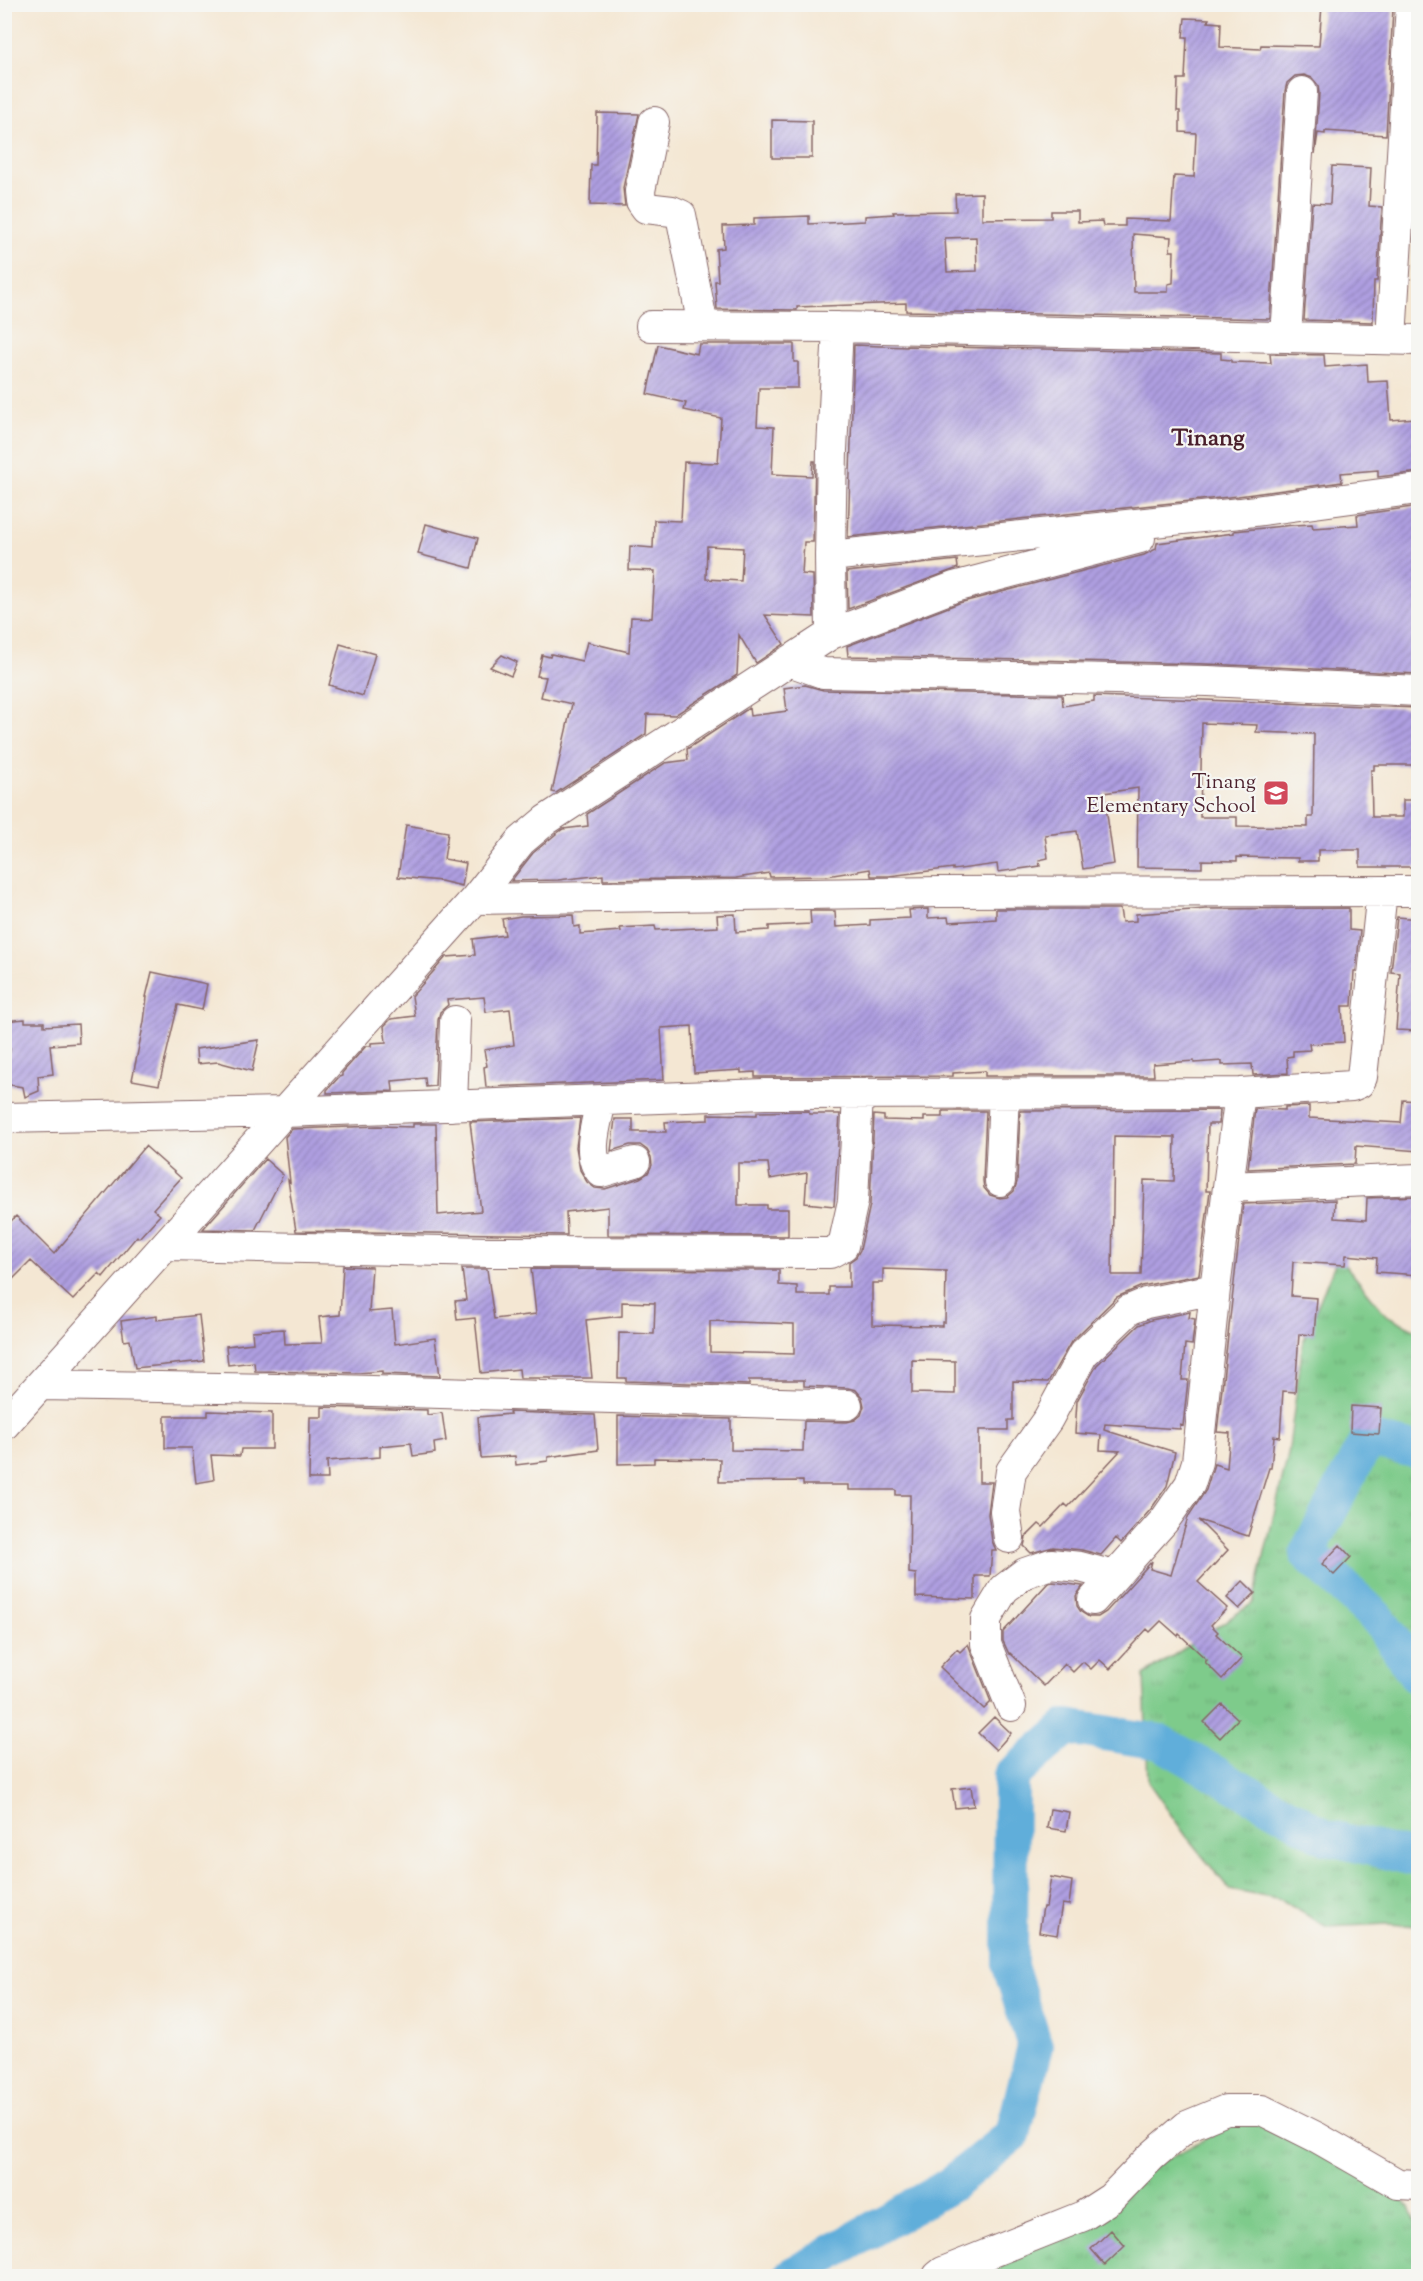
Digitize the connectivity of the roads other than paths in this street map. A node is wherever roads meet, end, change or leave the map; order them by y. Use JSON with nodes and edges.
{"nodes":[{"id":1,"x":1411,"y":4,"type":"edge"},
{"id":2,"x":1302,"y":92,"type":"dead end"},
{"id":3,"x":654,"y":122,"type":"dead end"},
{"id":4,"x":651,"y":326,"type":"dead end"},
{"id":5,"x":703,"y":326,"type":"junction"},
{"id":6,"x":838,"y":327,"type":"junction"},
{"id":7,"x":1286,"y":336,"type":"junction"},
{"id":8,"x":1405,"y":339,"type":"edge"},
{"id":9,"x":1419,"y":489,"type":"edge"},
{"id":10,"x":1240,"y":513,"type":"junction"},
{"id":11,"x":830,"y":556,"type":"junction"},
{"id":12,"x":831,"y":634,"type":"junction"},
{"id":13,"x":789,"y":661,"type":"junction"},
{"id":14,"x":1419,"y":691,"type":"edge"},
{"id":15,"x":1382,"y":891,"type":"junction"},
{"id":16,"x":1419,"y":891,"type":"edge"},
{"id":17,"x":475,"y":899,"type":"junction"},
{"id":18,"x":455,"y":1021,"type":"dead end"},
{"id":19,"x":1240,"y":1093,"type":"junction"},
{"id":20,"x":858,"y":1094,"type":"junction"},
{"id":21,"x":1004,"y":1094,"type":"junction"},
{"id":22,"x":601,"y":1101,"type":"junction"},
{"id":23,"x":452,"y":1106,"type":"junction"},
{"id":24,"x":284,"y":1112,"type":"junction"},
{"id":25,"x":4,"y":1118,"type":"edge"},
{"id":26,"x":635,"y":1162,"type":"dead end"},
{"id":27,"x":1419,"y":1179,"type":"edge"},
{"id":28,"x":1000,"y":1181,"type":"dead end"},
{"id":29,"x":1229,"y":1187,"type":"junction"},
{"id":30,"x":166,"y":1245,"type":"junction"},
{"id":31,"x":1215,"y":1289,"type":"junction"},
{"id":32,"x":41,"y":1385,"type":"junction"},
{"id":33,"x":847,"y":1405,"type":"dead end"},
{"id":34,"x":4,"y":1425,"type":"edge"},
{"id":35,"x":1009,"y":1538,"type":"dead end"},
{"id":36,"x":1114,"y":1576,"type":"junction"},
{"id":37,"x":1093,"y":1600,"type":"dead end"},
{"id":38,"x":1011,"y":1706,"type":"dead end"},
{"id":39,"x":1419,"y":2185,"type":"edge"},
{"id":40,"x":938,"y":2277,"type":"edge"}],
"edges":[{"from":1,"to":8,"type":"street"},
{"from":2,"to":7,"type":"street"},
{"from":3,"to":5,"type":"street"},
{"from":4,"to":5,"type":"street"},
{"from":5,"to":6,"type":"street"},
{"from":6,"to":7,"type":"street"},
{"from":6,"to":11,"type":"street"},
{"from":7,"to":8,"type":"street"},
{"from":9,"to":10,"type":"street"},
{"from":10,"to":11,"type":"street"},
{"from":10,"to":12,"type":"street"},
{"from":11,"to":12,"type":"street"},
{"from":12,"to":13,"type":"street"},
{"from":13,"to":14,"type":"street"},
{"from":13,"to":17,"type":"street"},
{"from":15,"to":16,"type":"street"},
{"from":15,"to":17,"type":"street"},
{"from":15,"to":19,"type":"street"},
{"from":17,"to":24,"type":"street"},
{"from":18,"to":23,"type":"street"},
{"from":19,"to":21,"type":"street"},
{"from":19,"to":29,"type":"street"},
{"from":20,"to":21,"type":"street"},
{"from":20,"to":22,"type":"street"},
{"from":20,"to":30,"type":"street"},
{"from":21,"to":28,"type":"street"},
{"from":22,"to":23,"type":"street"},
{"from":22,"to":26,"type":"street"},
{"from":23,"to":24,"type":"street"},
{"from":24,"to":25,"type":"street"},
{"from":24,"to":30,"type":"street"},
{"from":27,"to":29,"type":"street"},
{"from":29,"to":31,"type":"street"},
{"from":30,"to":32,"type":"street"},
{"from":31,"to":35,"type":"street"},
{"from":31,"to":36,"type":"street"},
{"from":32,"to":33,"type":"street"},
{"from":32,"to":34,"type":"street"},
{"from":36,"to":37,"type":"street"},
{"from":36,"to":38,"type":"street"},
{"from":39,"to":40,"type":"street"}]}
